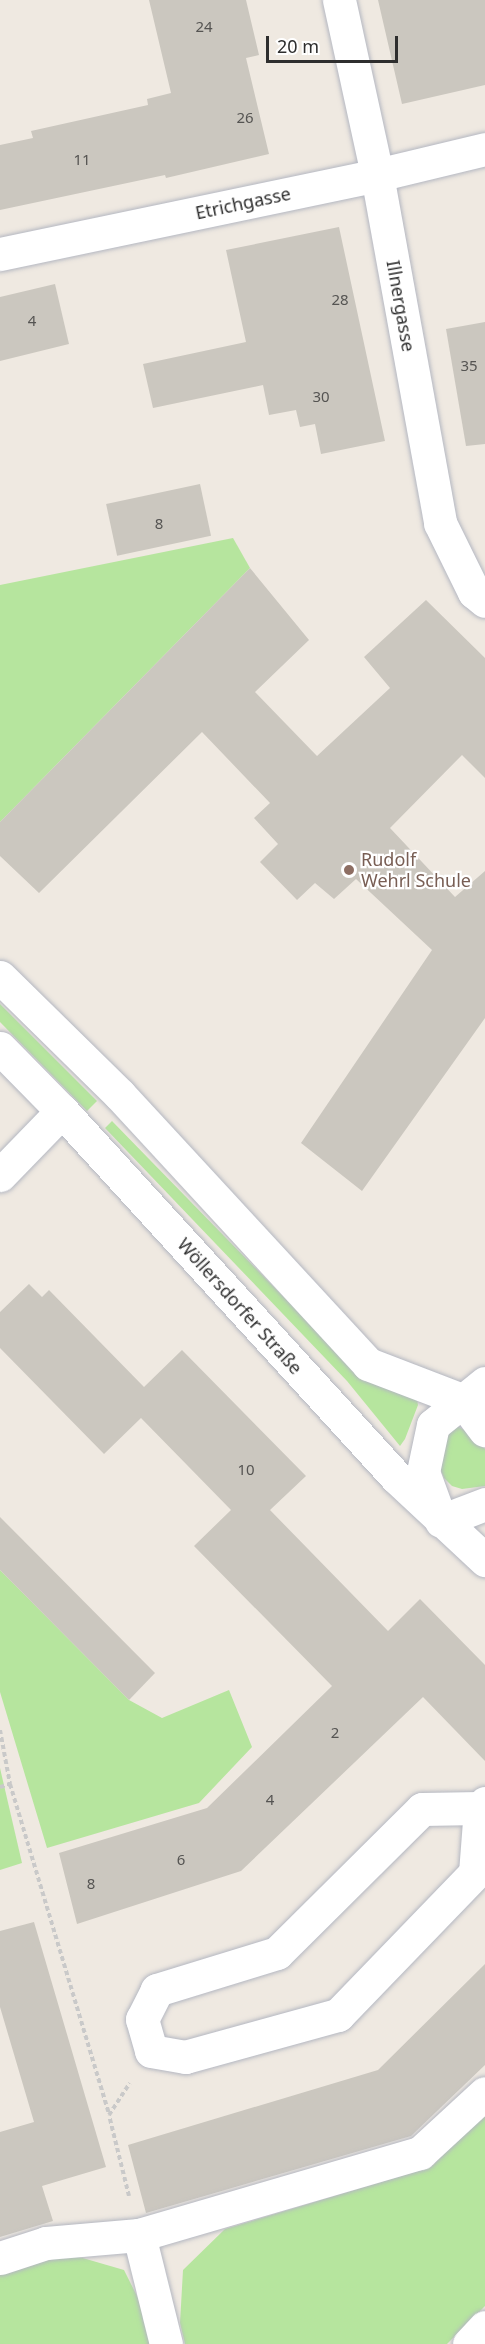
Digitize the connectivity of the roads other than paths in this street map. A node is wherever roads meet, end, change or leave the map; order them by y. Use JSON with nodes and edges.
{"nodes":[{"id":1,"x":339,"y":0,"type":"edge"},
{"id":2,"x":485,"y":149,"type":"edge"},
{"id":3,"x":377,"y":175,"type":"junction"},
{"id":4,"x":0,"y":255,"type":"edge"},
{"id":5,"x":485,"y":601,"type":"edge"},
{"id":6,"x":0,"y":977,"type":"edge"},
{"id":7,"x":0,"y":1048,"type":"edge"},
{"id":8,"x":62,"y":1111,"type":"junction"},
{"id":9,"x":0,"y":1175,"type":"edge"},
{"id":10,"x":473,"y":1391,"type":"edge"},
{"id":11,"x":485,"y":1430,"type":"edge"},
{"id":12,"x":485,"y":1503,"type":"edge"},
{"id":13,"x":441,"y":1521,"type":"junction"},
{"id":14,"x":485,"y":1560,"type":"edge"},
{"id":15,"x":482,"y":1806,"type":"edge"},
{"id":16,"x":485,"y":2093,"type":"edge"},
{"id":17,"x":139,"y":2235,"type":"junction"},
{"id":18,"x":0,"y":2258,"type":"edge"},
{"id":19,"x":485,"y":2327,"type":"edge"},
{"id":20,"x":166,"y":2344,"type":"edge"},
{"id":21,"x":469,"y":2344,"type":"edge"}],
"edges":[{"from":1,"to":3,"type":"street","name":"Illnergasse"},
{"from":2,"to":3,"type":"street","name":"Etrichgasse"},
{"from":3,"to":4,"type":"street","name":"Etrichgasse"},
{"from":3,"to":5,"type":"street","name":"Illnergasse"},
{"from":6,"to":10,"type":"street"},
{"from":7,"to":8,"type":"street","name":"Wöllersdorfer Straße"},
{"from":8,"to":9,"type":"street"},
{"from":8,"to":13,"type":"street","name":"Wöllersdorfer Straße"},
{"from":10,"to":11,"type":"street"},
{"from":10,"to":13,"type":"street"},
{"from":12,"to":13,"type":"street"},
{"from":13,"to":14,"type":"street","name":"Wöllersdorfer Straße"},
{"from":15,"to":15,"type":"street"},
{"from":16,"to":17,"type":"street"},
{"from":17,"to":18,"type":"street"},
{"from":17,"to":20,"type":"street"},
{"from":19,"to":21,"type":"street"}]}
